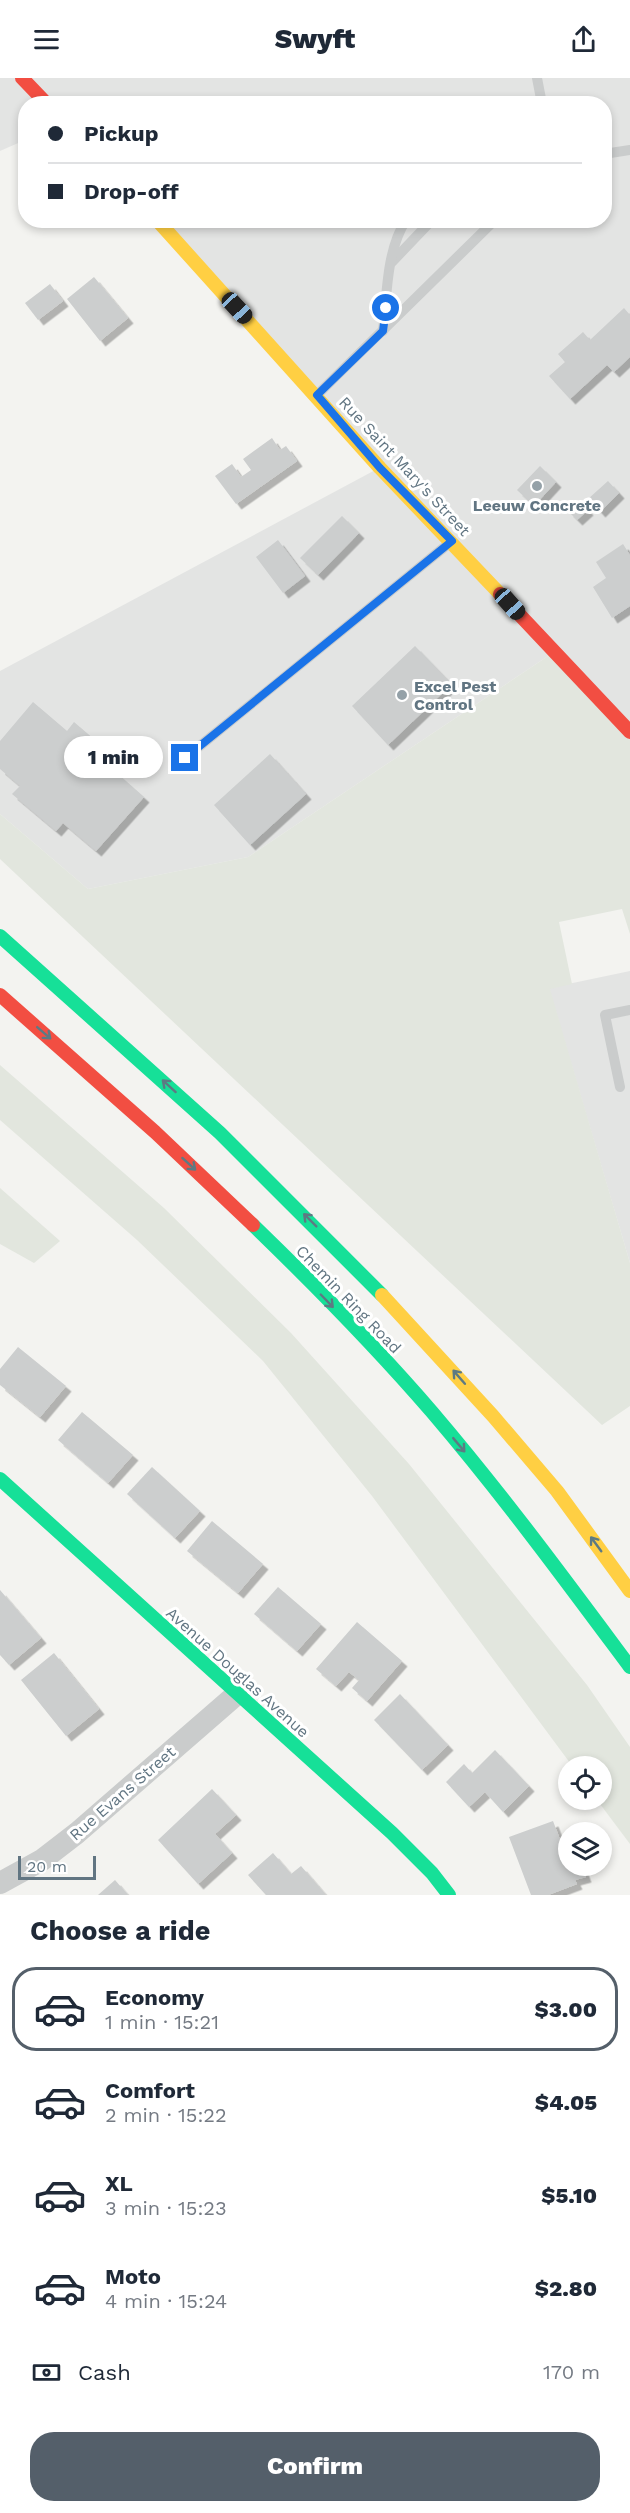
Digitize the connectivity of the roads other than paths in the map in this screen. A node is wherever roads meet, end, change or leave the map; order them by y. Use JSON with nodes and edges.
{"nodes":[{"id":1,"x":22,"y":78,"type":"edge"},
{"id":2,"x":537,"y":78,"type":"edge"},
{"id":3,"x":39,"y":96,"type":"edge"},
{"id":4,"x":540,"y":96,"type":"edge"},
{"id":5,"x":630,"y":150,"type":"edge"},
{"id":6,"x":612,"y":153,"type":"edge"},
{"id":7,"x":164,"y":228,"type":"edge"},
{"id":8,"x":401,"y":228,"type":"edge"},
{"id":9,"x":424,"y":228,"type":"edge"},
{"id":10,"x":487,"y":228,"type":"edge"},
{"id":11,"x":392,"y":262,"type":"junction"},
{"id":12,"x":383,"y":331,"type":"junction"},
{"id":13,"x":317,"y":395,"type":"junction"},
{"id":14,"x":452,"y":541,"type":"junction"},
{"id":15,"x":630,"y":732,"type":"edge"},
{"id":16,"x":185,"y":758,"type":"dead end"},
{"id":17,"x":0,"y":936,"type":"edge"},
{"id":18,"x":0,"y":995,"type":"edge"},
{"id":19,"x":630,"y":1010,"type":"edge"},
{"id":20,"x":620,"y":1087,"type":"dead end"},
{"id":21,"x":0,"y":1479,"type":"edge"},
{"id":22,"x":630,"y":1591,"type":"edge"},
{"id":23,"x":630,"y":1667,"type":"edge"},
{"id":24,"x":237,"y":1694,"type":"junction"},
{"id":25,"x":0,"y":1883,"type":"edge"},
{"id":26,"x":449,"y":1895,"type":"edge"}],
"edges":[{"from":1,"to":3,"type":"main road"},
{"from":2,"to":4,"type":"lane"},
{"from":5,"to":6,"type":"lane"},
{"from":7,"to":13,"type":"main road","name":"Rue Saint Mary's Street"},
{"from":8,"to":11,"type":"lane"},
{"from":9,"to":11,"type":"lane"},
{"from":10,"to":12,"type":"lane"},
{"from":11,"to":12,"type":"lane"},
{"from":12,"to":13,"type":"lane"},
{"from":13,"to":14,"type":"main road","name":"Rue Saint Mary's Street"},
{"from":14,"to":15,"type":"main road","name":"Rue Saint Mary's Street"},
{"from":14,"to":16,"type":"lane"},
{"from":22,"to":17,"type":"main road","name":"Chemin Ring Road","one_way":true},
{"from":18,"to":23,"type":"main road","name":"Chemin Ring Road","one_way":true},
{"from":19,"to":20,"type":"lane"},
{"from":21,"to":24,"type":"main road","name":"Avenue Douglas Avenue"},
{"from":24,"to":25,"type":"street","name":"Rue Evans Street"},
{"from":24,"to":26,"type":"main road","name":"Avenue Douglas Avenue"}]}
